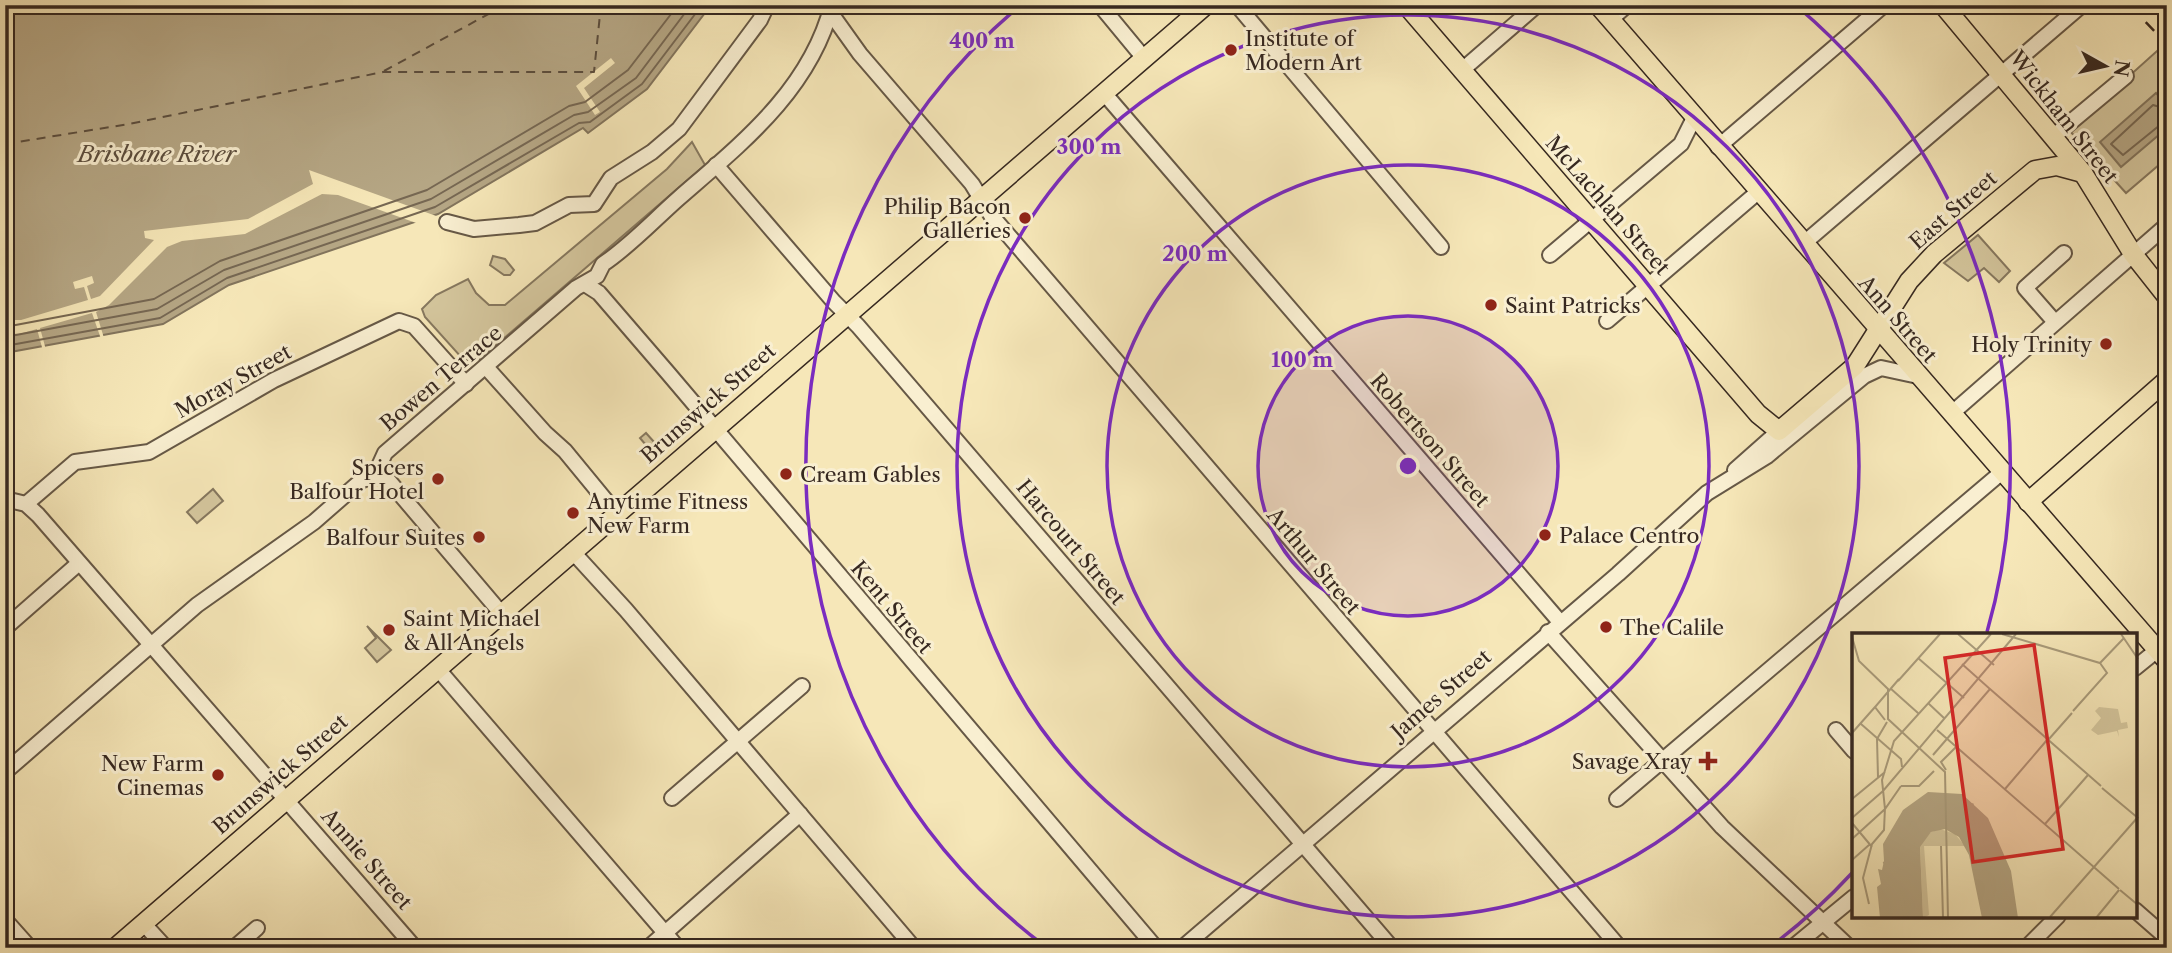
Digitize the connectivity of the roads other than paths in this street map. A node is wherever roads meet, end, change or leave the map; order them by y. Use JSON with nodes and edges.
{"nodes":[{"id":1,"x":767,"y":5,"type":"edge"},
{"id":2,"x":1100,"y":5,"type":"edge"},
{"id":3,"x":1206,"y":5,"type":"edge"},
{"id":4,"x":1237,"y":5,"type":"edge"},
{"id":5,"x":1406,"y":5,"type":"edge"},
{"id":6,"x":1536,"y":5,"type":"edge"},
{"id":7,"x":1598,"y":5,"type":"edge"},
{"id":8,"x":1627,"y":5,"type":"edge"},
{"id":9,"x":1884,"y":5,"type":"edge"},
{"id":10,"x":1943,"y":5,"type":"edge"},
{"id":11,"x":2082,"y":5,"type":"edge"},
{"id":12,"x":831,"y":9,"type":"edge"},
{"id":13,"x":1610,"y":20,"type":"junction"},
{"id":14,"x":823,"y":33,"type":"junction"},
{"id":15,"x":845,"y":36,"type":"junction"},
{"id":16,"x":1143,"y":57,"type":"junction"},
{"id":17,"x":1461,"y":71,"type":"junction"},
{"id":18,"x":2001,"y":74,"type":"junction"},
{"id":19,"x":2126,"y":76,"type":"dead end"},
{"id":20,"x":1104,"y":93,"type":"junction"},
{"id":21,"x":1694,"y":118,"type":"junction"},
{"id":22,"x":2054,"y":136,"type":"junction"},
{"id":23,"x":1718,"y":147,"type":"junction"},
{"id":24,"x":716,"y":166,"type":"junction"},
{"id":25,"x":2083,"y":173,"type":"junction"},
{"id":26,"x":1758,"y":192,"type":"junction"},
{"id":27,"x":981,"y":198,"type":"junction"},
{"id":28,"x":1591,"y":219,"type":"junction"},
{"id":29,"x":447,"y":222,"type":"dead end"},
{"id":30,"x":2167,"y":225,"type":"edge"},
{"id":31,"x":1802,"y":244,"type":"junction"},
{"id":32,"x":1441,"y":247,"type":"dead end"},
{"id":33,"x":2064,"y":253,"type":"dead end"},
{"id":34,"x":2133,"y":254,"type":"junction"},
{"id":35,"x":1550,"y":255,"type":"dead end"},
{"id":36,"x":591,"y":280,"type":"junction"},
{"id":37,"x":1647,"y":286,"type":"junction"},
{"id":38,"x":2167,"y":296,"type":"edge"},
{"id":39,"x":846,"y":314,"type":"junction"},
{"id":40,"x":1607,"y":321,"type":"dead end"},
{"id":41,"x":2054,"y":321,"type":"junction"},
{"id":42,"x":1879,"y":331,"type":"junction"},
{"id":43,"x":486,"y":367,"type":"junction"},
{"id":44,"x":1918,"y":376,"type":"junction"},
{"id":45,"x":2167,"y":380,"type":"edge"},
{"id":46,"x":466,"y":384,"type":"junction"},
{"id":47,"x":1951,"y":414,"type":"junction"},
{"id":48,"x":714,"y":428,"type":"junction"},
{"id":49,"x":1769,"y":437,"type":"junction"},
{"id":50,"x":2002,"y":472,"type":"junction"},
{"id":51,"x":375,"y":475,"type":"junction"},
{"id":52,"x":5,"y":499,"type":"edge"},
{"id":53,"x":2028,"y":502,"type":"junction"},
{"id":54,"x":26,"y":504,"type":"junction"},
{"id":55,"x":616,"y":513,"type":"junction"},
{"id":56,"x":572,"y":551,"type":"junction"},
{"id":57,"x":79,"y":563,"type":"junction"},
{"id":58,"x":501,"y":613,"type":"junction"},
{"id":59,"x":1560,"y":622,"type":"junction"},
{"id":60,"x":5,"y":628,"type":"edge"},
{"id":61,"x":1548,"y":632,"type":"junction"},
{"id":62,"x":150,"y":645,"type":"junction"},
{"id":63,"x":2162,"y":656,"type":"edge"},
{"id":64,"x":2137,"y":667,"type":"edge"},
{"id":65,"x":437,"y":668,"type":"junction"},
{"id":66,"x":802,"y":686,"type":"dead end"},
{"id":67,"x":1836,"y":730,"type":"dead end"},
{"id":68,"x":1433,"y":731,"type":"junction"},
{"id":69,"x":738,"y":742,"type":"junction"},
{"id":70,"x":1852,"y":750,"type":"edge"},
{"id":71,"x":1662,"y":762,"type":"junction"},
{"id":72,"x":5,"y":772,"type":"edge"},
{"id":73,"x":672,"y":798,"type":"dead end"},
{"id":74,"x":1617,"y":799,"type":"dead end"},
{"id":75,"x":285,"y":800,"type":"junction"},
{"id":76,"x":800,"y":814,"type":"junction"},
{"id":77,"x":1301,"y":844,"type":"junction"},
{"id":78,"x":1852,"y":898,"type":"edge"},
{"id":79,"x":2137,"y":913,"type":"edge"},
{"id":80,"x":2056,"y":918,"type":"edge"},
{"id":81,"x":5,"y":920,"type":"edge"},
{"id":82,"x":143,"y":923,"type":"junction"},
{"id":83,"x":1823,"y":923,"type":"junction"},
{"id":84,"x":257,"y":928,"type":"dead end"},
{"id":85,"x":665,"y":933,"type":"junction"},
{"id":86,"x":2167,"y":939,"type":"edge"},
{"id":87,"x":30,"y":948,"type":"edge"},
{"id":88,"x":115,"y":948,"type":"edge"},
{"id":89,"x":166,"y":948,"type":"edge"},
{"id":90,"x":234,"y":948,"type":"edge"},
{"id":91,"x":415,"y":948,"type":"edge"},
{"id":92,"x":648,"y":948,"type":"edge"},
{"id":93,"x":678,"y":948,"type":"edge"},
{"id":94,"x":914,"y":948,"type":"edge"},
{"id":95,"x":1156,"y":948,"type":"edge"},
{"id":96,"x":1181,"y":948,"type":"edge"},
{"id":97,"x":1392,"y":948,"type":"edge"},
{"id":98,"x":1619,"y":948,"type":"edge"},
{"id":99,"x":1792,"y":948,"type":"edge"},
{"id":100,"x":1850,"y":948,"type":"edge"},
{"id":101,"x":2026,"y":948,"type":"edge"}],
"edges":[{"from":1,"to":29,"type":"street"},
{"from":2,"to":16,"type":"street"},
{"from":3,"to":16,"type":"main road","name":"Brunswick Street"},
{"from":4,"to":32,"type":"street"},
{"from":5,"to":17,"type":"main road","name":"McLachlan Street"},
{"from":6,"to":17,"type":"street"},
{"from":7,"to":13,"type":"main road","name":"Ann Street"},
{"from":8,"to":13,"type":"street"},
{"from":9,"to":23,"type":"street"},
{"from":10,"to":18,"type":"main road","name":"Wickham Street"},
{"from":11,"to":18,"type":"street"},
{"from":12,"to":14,"type":"street","name":"Bowen Terrace"},
{"from":12,"to":15,"type":"street","name":"Arthur Street"},
{"from":13,"to":21,"type":"main road","name":"Ann Street"},
{"from":14,"to":15,"type":"street"},
{"from":14,"to":24,"type":"street","name":"Bowen Terrace"},
{"from":15,"to":27,"type":"street","name":"Arthur Street"},
{"from":16,"to":20,"type":"main road","name":"Brunswick Street"},
{"from":17,"to":28,"type":"main road","name":"McLachlan Street"},
{"from":18,"to":22,"type":"main road","name":"Wickham Street"},
{"from":18,"to":31,"type":"street"},
{"from":19,"to":22,"type":"street"},
{"from":20,"to":27,"type":"main road","name":"Brunswick Street"},
{"from":20,"to":59,"type":"street","name":"Robertson Street"},
{"from":21,"to":23,"type":"main road","name":"Ann Street"},
{"from":21,"to":28,"type":"street"},
{"from":22,"to":25,"type":"main road","name":"Wickham Street"},
{"from":23,"to":26,"type":"main road","name":"Ann Street"},
{"from":24,"to":36,"type":"street","name":"Bowen Terrace"},
{"from":24,"to":39,"type":"street","name":"Harcourt Street"},
{"from":25,"to":34,"type":"main road","name":"Wickham Street"},
{"from":25,"to":42,"type":"main road","name":"East Street"},
{"from":26,"to":31,"type":"main road","name":"Ann Street"},
{"from":26,"to":37,"type":"street"},
{"from":27,"to":39,"type":"main road","name":"Brunswick Street"},
{"from":27,"to":68,"type":"street","name":"Arthur Street"},
{"from":28,"to":35,"type":"street"},
{"from":28,"to":37,"type":"main road","name":"McLachlan Street"},
{"from":30,"to":34,"type":"street"},
{"from":31,"to":42,"type":"main road","name":"Ann Street"},
{"from":33,"to":41,"type":"street"},
{"from":34,"to":38,"type":"main road","name":"Wickham Street"},
{"from":34,"to":41,"type":"street"},
{"from":36,"to":43,"type":"street","name":"Bowen Terrace"},
{"from":36,"to":48,"type":"street","name":"Kent Street"},
{"from":37,"to":40,"type":"street"},
{"from":37,"to":49,"type":"main road","name":"McLachlan Street"},
{"from":39,"to":48,"type":"main road","name":"Brunswick Street"},
{"from":39,"to":77,"type":"street","name":"Harcourt Street"},
{"from":41,"to":47,"type":"street"},
{"from":42,"to":44,"type":"main road","name":"Ann Street"},
{"from":42,"to":49,"type":"main road","name":"James Street"},
{"from":43,"to":46,"type":"street","name":"Bowen Terrace"},
{"from":43,"to":55,"type":"street"},
{"from":44,"to":47,"type":"main road","name":"Ann Street"},
{"from":44,"to":49,"type":"street","name":"James Street"},
{"from":45,"to":53,"type":"main road"},
{"from":46,"to":51,"type":"street","name":"Bowen Terrace"},
{"from":46,"to":54,"type":"street","name":"Moray Street"},
{"from":47,"to":50,"type":"main road","name":"Ann Street"},
{"from":48,"to":55,"type":"main road","name":"Brunswick Street"},
{"from":48,"to":95,"type":"street","name":"Kent Street"},
{"from":49,"to":59,"type":"street","name":"James Street"},
{"from":50,"to":53,"type":"main road","name":"Ann Street"},
{"from":50,"to":71,"type":"street"},
{"from":51,"to":58,"type":"street"},
{"from":51,"to":62,"type":"street","name":"Bowen Terrace"},
{"from":52,"to":54,"type":"street"},
{"from":53,"to":63,"type":"main road","name":"Ann Street"},
{"from":54,"to":57,"type":"street","name":"Annie Street"},
{"from":55,"to":56,"type":"main road","name":"Brunswick Street"},
{"from":56,"to":58,"type":"main road","name":"Brunswick Street"},
{"from":56,"to":69,"type":"street"},
{"from":57,"to":60,"type":"street"},
{"from":57,"to":62,"type":"street","name":"Annie Street"},
{"from":58,"to":65,"type":"main road","name":"Brunswick Street"},
{"from":59,"to":61,"type":"street","name":"James Street"},
{"from":61,"to":68,"type":"street","name":"James Street"},
{"from":61,"to":71,"type":"street"},
{"from":62,"to":72,"type":"street","name":"Bowen Terrace"},
{"from":62,"to":75,"type":"street","name":"Annie Street"},
{"from":63,"to":64,"type":"street"},
{"from":65,"to":75,"type":"main road","name":"Brunswick Street"},
{"from":65,"to":85,"type":"street"},
{"from":66,"to":69,"type":"street"},
{"from":67,"to":70,"type":"street"},
{"from":68,"to":77,"type":"street","name":"James Street"},
{"from":68,"to":98,"type":"street","name":"Arthur Street"},
{"from":69,"to":73,"type":"street"},
{"from":69,"to":76,"type":"street"},
{"from":71,"to":74,"type":"street"},
{"from":71,"to":83,"type":"street"},
{"from":75,"to":82,"type":"main road","name":"Brunswick Street"},
{"from":75,"to":91,"type":"street","name":"Annie Street"},
{"from":76,"to":85,"type":"street"},
{"from":76,"to":94,"type":"street"},
{"from":77,"to":96,"type":"street","name":"James Street"},
{"from":77,"to":97,"type":"street","name":"Harcourt Street"},
{"from":78,"to":83,"type":"street"},
{"from":79,"to":86,"type":"street"},
{"from":80,"to":101,"type":"street"},
{"from":81,"to":87,"type":"street"},
{"from":82,"to":88,"type":"main road","name":"Brunswick Street"},
{"from":82,"to":89,"type":"street"},
{"from":83,"to":99,"type":"street"},
{"from":83,"to":100,"type":"street"},
{"from":84,"to":90,"type":"street"},
{"from":85,"to":92,"type":"street"},
{"from":85,"to":93,"type":"street"}]}
